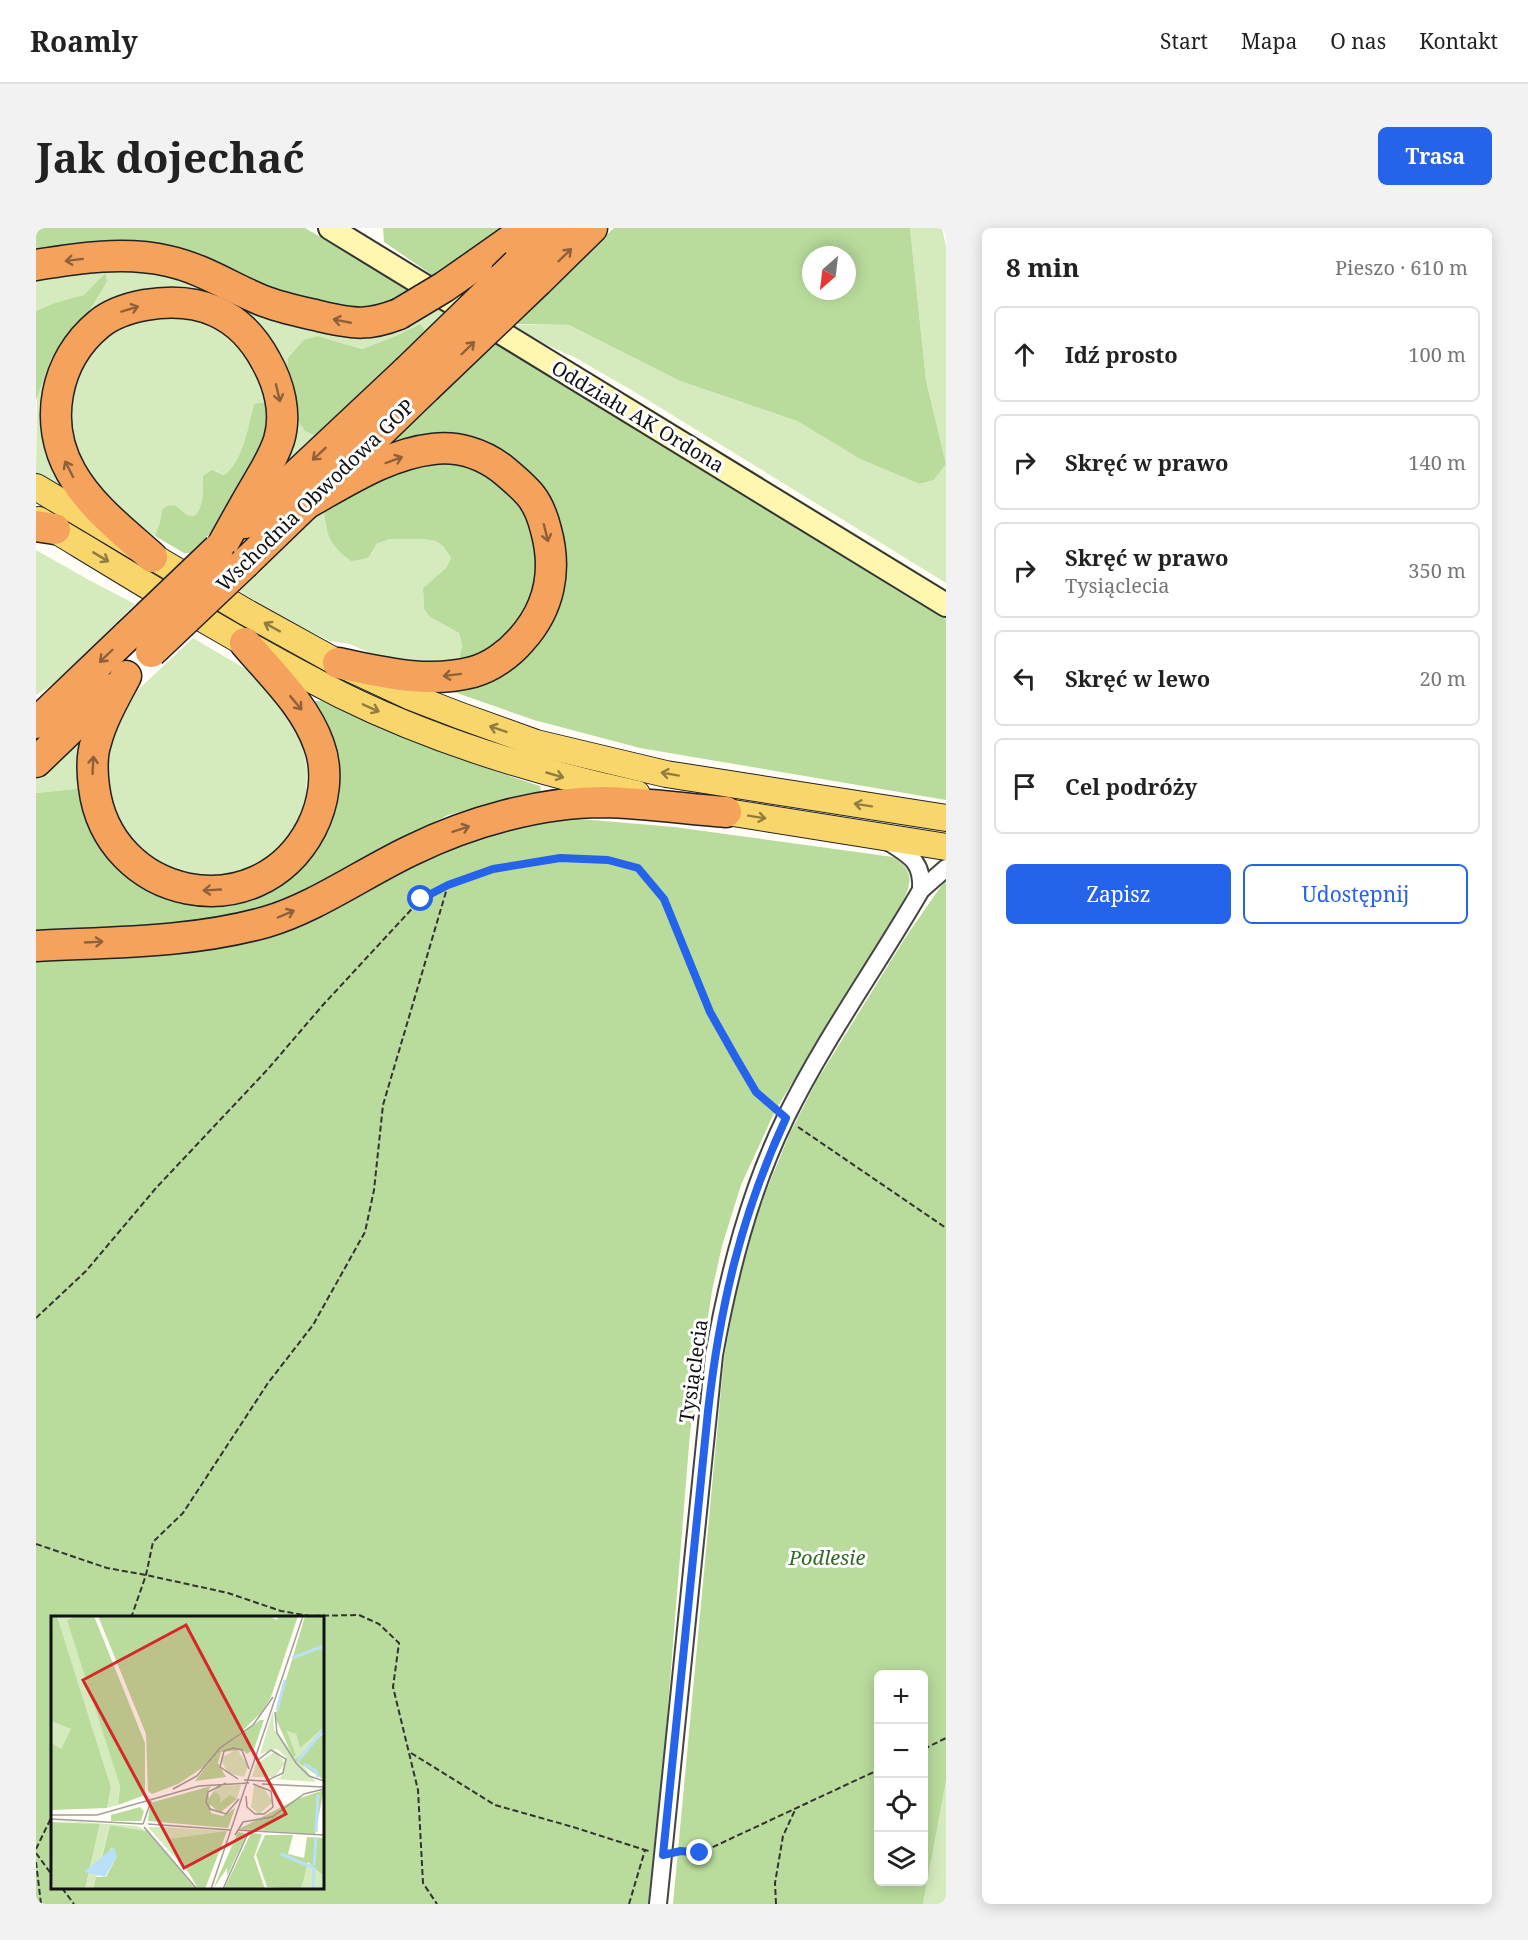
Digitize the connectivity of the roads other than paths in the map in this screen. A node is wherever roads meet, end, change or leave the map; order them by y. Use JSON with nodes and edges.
{"nodes":[{"id":1,"x":330,"y":228,"type":"edge"},
{"id":2,"x":528,"y":228,"type":"edge"},
{"id":3,"x":555,"y":228,"type":"edge"},
{"id":4,"x":592,"y":228,"type":"edge"},
{"id":5,"x":357,"y":235,"type":"edge"},
{"id":6,"x":36,"y":265,"type":"edge"},
{"id":7,"x":528,"y":273,"type":"junction"},
{"id":8,"x":416,"y":379,"type":"junction"},
{"id":9,"x":36,"y":487,"type":"edge"},
{"id":10,"x":304,"y":505,"type":"junction"},
{"id":11,"x":42,"y":524,"type":"edge"},
{"id":12,"x":229,"y":552,"type":"junction"},
{"id":13,"x":152,"y":557,"type":"junction"},
{"id":14,"x":946,"y":605,"type":"edge"},
{"id":15,"x":139,"y":643,"type":"junction"},
{"id":16,"x":245,"y":643,"type":"junction"},
{"id":17,"x":338,"y":663,"type":"junction"},
{"id":18,"x":126,"y":676,"type":"junction"},
{"id":19,"x":84,"y":677,"type":"junction"},
{"id":20,"x":36,"y":702,"type":"edge"},
{"id":21,"x":36,"y":723,"type":"edge"},
{"id":22,"x":36,"y":762,"type":"edge"},
{"id":23,"x":946,"y":808,"type":"edge"},
{"id":24,"x":726,"y":812,"type":"junction"},
{"id":25,"x":920,"y":814,"type":"junction"},
{"id":26,"x":946,"y":818,"type":"edge"},
{"id":27,"x":882,"y":837,"type":"junction"},
{"id":28,"x":946,"y":847,"type":"edge"},
{"id":29,"x":946,"y":868,"type":"edge"},
{"id":30,"x":921,"y":890,"type":"junction"},
{"id":31,"x":36,"y":946,"type":"edge"},
{"id":32,"x":658,"y":1904,"type":"edge"}],
"edges":[{"from":1,"to":5,"type":"street","name":"Oddziału AK Ordona"},
{"from":2,"to":6,"type":"highway","one_way":true,"bridge":true},
{"from":3,"to":7,"type":"highway","name":"Wschodnia Obwodowa GOP"},
{"from":7,"to":4,"type":"highway","name":"Wschodnia Obwodowa GOP","one_way":true},
{"from":5,"to":14,"type":"street","name":"Oddziału AK Ordona"},
{"from":7,"to":8,"type":"highway","name":"Wschodnia Obwodowa GOP","bridge":true},
{"from":8,"to":10,"type":"highway","name":"Wschodnia Obwodowa GOP"},
{"from":8,"to":12,"type":"highway","name":"Wschodnia Obwodowa GOP","one_way":true},
{"from":9,"to":13,"type":"main road"},
{"from":10,"to":12,"type":"highway","name":"Wschodnia Obwodowa GOP"},
{"from":10,"to":17,"type":"highway","one_way":true},
{"from":11,"to":16,"type":"main road","one_way":true},
{"from":13,"to":12,"type":"highway","one_way":true},
{"from":12,"to":15,"type":"highway","name":"Wschodnia Obwodowa GOP","bridge":true},
{"from":17,"to":13,"type":"main road","one_way":true},
{"from":15,"to":18,"type":"highway","name":"Wschodnia Obwodowa GOP"},
{"from":15,"to":19,"type":"highway","name":"Wschodnia Obwodowa GOP","one_way":true},
{"from":16,"to":18,"type":"highway","one_way":true},
{"from":16,"to":24,"type":"main road","one_way":true},
{"from":25,"to":17,"type":"main road","one_way":true},
{"from":18,"to":22,"type":"highway","name":"Wschodnia Obwodowa GOP"},
{"from":19,"to":20,"type":"highway"},
{"from":19,"to":21,"type":"highway","name":"Wschodnia Obwodowa GOP"},
{"from":23,"to":25,"type":"main road"},
{"from":24,"to":27,"type":"main road","one_way":true},
{"from":31,"to":24,"type":"highway","one_way":true},
{"from":25,"to":26,"type":"main road"},
{"from":27,"to":28,"type":"main road"},
{"from":27,"to":30,"type":"street"},
{"from":29,"to":30,"type":"street","name":"Tysiąclecia"},
{"from":30,"to":32,"type":"street","name":"Tysiąclecia"}]}
